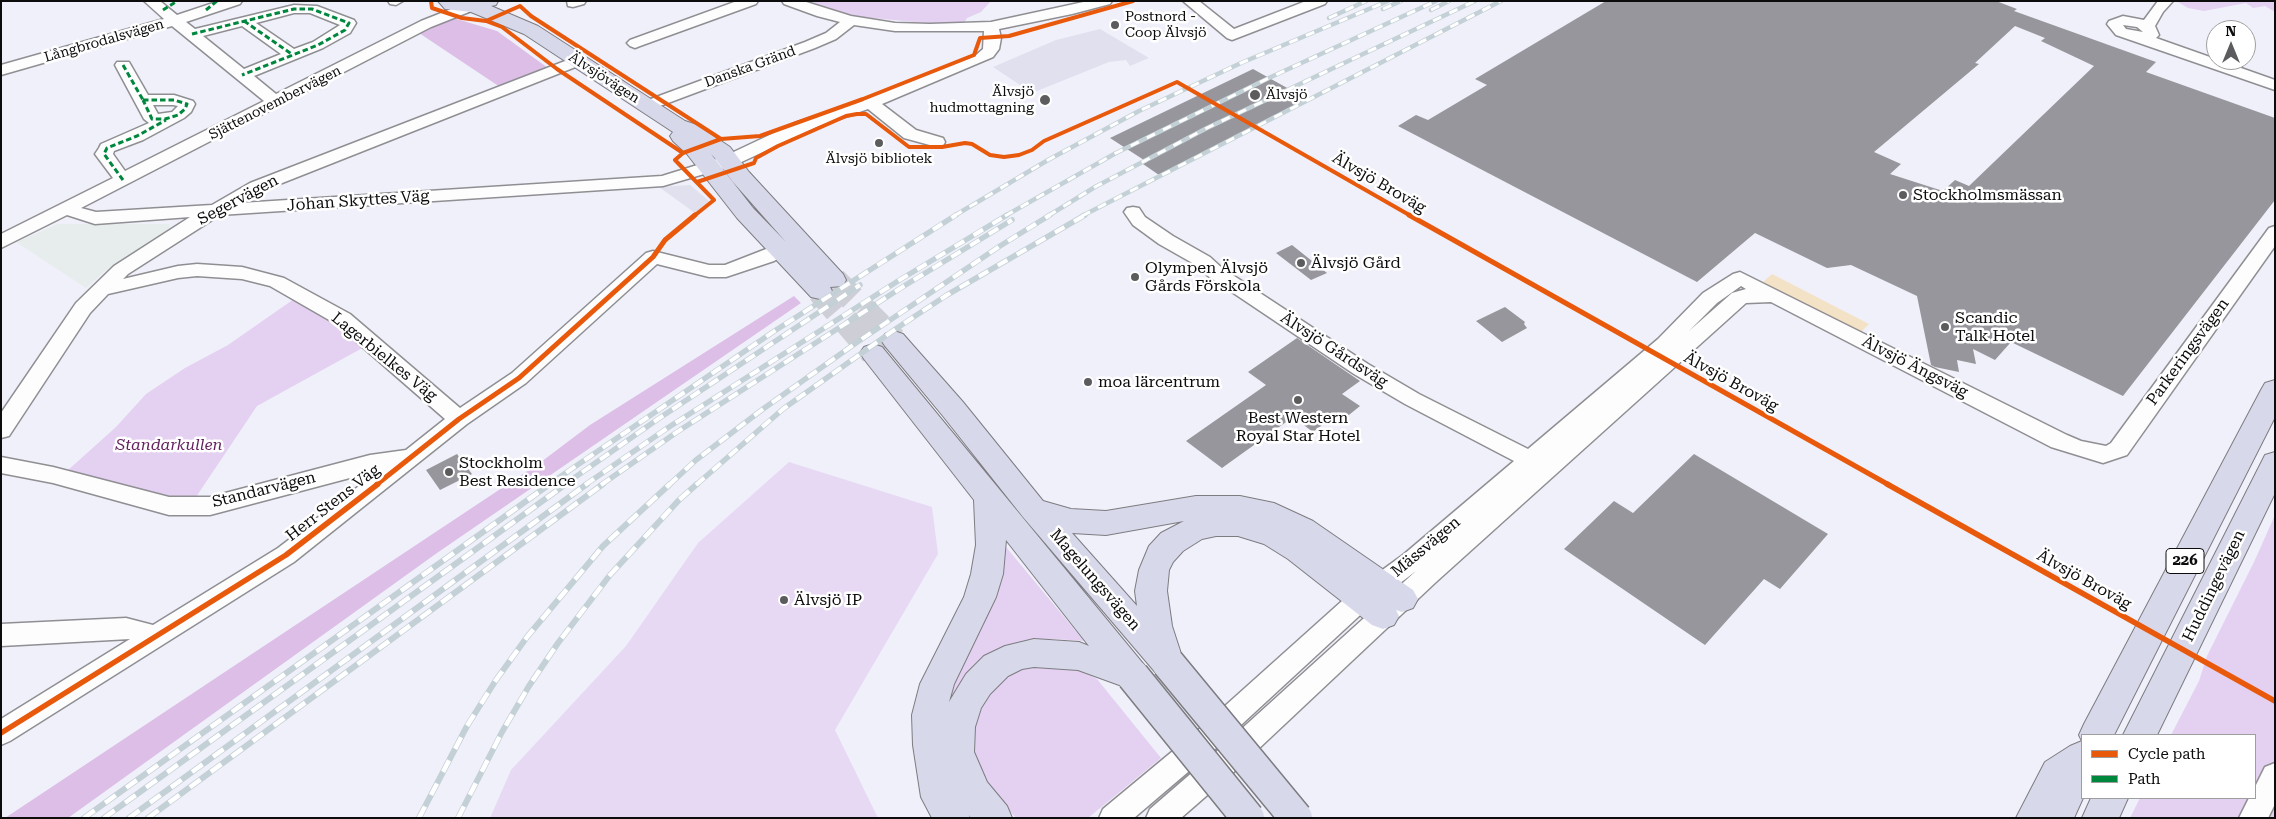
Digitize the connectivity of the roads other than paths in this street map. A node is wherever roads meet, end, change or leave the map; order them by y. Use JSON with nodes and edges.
{"nodes":[{"id":1,"x":177,"y":1,"type":"edge"},
{"id":2,"x":235,"y":1,"type":"edge"},
{"id":3,"x":502,"y":1,"type":"edge"},
{"id":4,"x":751,"y":1,"type":"edge"},
{"id":5,"x":789,"y":1,"type":"edge"},
{"id":6,"x":1105,"y":1,"type":"edge"},
{"id":7,"x":1190,"y":1,"type":"edge"},
{"id":8,"x":1320,"y":1,"type":"edge"},
{"id":9,"x":2166,"y":1,"type":"edge"},
{"id":10,"x":448,"y":2,"type":"edge"},
{"id":11,"x":477,"y":5,"type":"edge"},
{"id":12,"x":157,"y":6,"type":"edge"},
{"id":13,"x":212,"y":6,"type":"edge"},
{"id":14,"x":2138,"y":9,"type":"dead end"},
{"id":15,"x":176,"y":20,"type":"junction"},
{"id":16,"x":851,"y":20,"type":"junction"},
{"id":17,"x":244,"y":21,"type":"junction"},
{"id":18,"x":426,"y":24,"type":"junction"},
{"id":19,"x":991,"y":26,"type":"junction"},
{"id":20,"x":531,"y":30,"type":"junction"},
{"id":21,"x":2146,"y":32,"type":"junction"},
{"id":22,"x":192,"y":34,"type":"junction"},
{"id":23,"x":635,"y":43,"type":"dead end"},
{"id":24,"x":293,"y":55,"type":"junction"},
{"id":25,"x":578,"y":61,"type":"junction"},
{"id":26,"x":123,"y":66,"type":"dead end"},
{"id":27,"x":1,"y":70,"type":"edge"},
{"id":28,"x":242,"y":75,"type":"junction"},
{"id":29,"x":2275,"y":84,"type":"edge"},
{"id":30,"x":276,"y":102,"type":"junction"},
{"id":31,"x":870,"y":103,"type":"junction"},
{"id":32,"x":646,"y":106,"type":"junction"},
{"id":33,"x":937,"y":142,"type":"dead end"},
{"id":34,"x":716,"y":160,"type":"junction"},
{"id":35,"x":123,"y":180,"type":"junction"},
{"id":36,"x":66,"y":209,"type":"junction"},
{"id":37,"x":214,"y":211,"type":"junction"},
{"id":38,"x":1133,"y":212,"type":"dead end"},
{"id":39,"x":2275,"y":232,"type":"edge"},
{"id":40,"x":1,"y":242,"type":"edge"},
{"id":41,"x":779,"y":250,"type":"junction"},
{"id":42,"x":1740,"y":278,"type":"joint"},
{"id":43,"x":103,"y":289,"type":"junction"},
{"id":44,"x":1778,"y":297,"type":"junction"},
{"id":45,"x":2275,"y":390,"type":"edge"},
{"id":46,"x":459,"y":419,"type":"junction"},
{"id":47,"x":1,"y":430,"type":"edge"},
{"id":48,"x":2091,"y":453,"type":"joint"},
{"id":49,"x":411,"y":458,"type":"junction"},
{"id":50,"x":2275,"y":463,"type":"edge"},
{"id":51,"x":1538,"y":464,"type":"junction"},
{"id":52,"x":1,"y":465,"type":"edge"},
{"id":53,"x":989,"y":496,"type":"junction"},
{"id":54,"x":1033,"y":509,"type":"junction"},
{"id":55,"x":1382,"y":599,"type":"junction"},
{"id":56,"x":1,"y":635,"type":"edge"},
{"id":57,"x":155,"y":636,"type":"junction"},
{"id":58,"x":1168,"y":663,"type":"junction"},
{"id":59,"x":1133,"y":676,"type":"junction"},
{"id":60,"x":1,"y":733,"type":"edge"},
{"id":61,"x":2097,"y":734,"type":"edge"},
{"id":62,"x":2140,"y":734,"type":"edge"},
{"id":63,"x":2081,"y":758,"type":"edge"},
{"id":64,"x":2081,"y":765,"type":"edge"},
{"id":65,"x":2275,"y":776,"type":"edge"},
{"id":66,"x":2110,"y":799,"type":"edge"},
{"id":67,"x":952,"y":818,"type":"edge"},
{"id":68,"x":994,"y":818,"type":"edge"},
{"id":69,"x":1113,"y":818,"type":"edge"},
{"id":70,"x":1160,"y":818,"type":"edge"},
{"id":71,"x":1248,"y":818,"type":"edge"},
{"id":72,"x":1296,"y":818,"type":"edge"},
{"id":73,"x":2034,"y":818,"type":"edge"},
{"id":74,"x":2056,"y":818,"type":"edge"},
{"id":75,"x":2100,"y":818,"type":"edge"},
{"id":76,"x":2253,"y":818,"type":"edge"}],
"edges":[{"from":1,"to":12,"type":"street"},
{"from":2,"to":13,"type":"street","name":"Långbrodalsvägen"},
{"from":3,"to":20,"type":"main road","name":"Älvsjövägen"},
{"from":4,"to":23,"type":"street"},
{"from":5,"to":16,"type":"street"},
{"from":6,"to":19,"type":"street"},
{"from":7,"to":8,"type":"street"},
{"from":9,"to":21,"type":"street"},
{"from":10,"to":11,"type":"main road","name":"Älvsjövägen"},
{"from":10,"to":18,"type":"street","name":"Sjättenovembervägen"},
{"from":11,"to":18,"type":"street","name":"Sjättenovembervägen"},
{"from":11,"to":20,"type":"main road","name":"Älvsjövägen"},
{"from":12,"to":15,"type":"street"},
{"from":13,"to":15,"type":"street","name":"Långbrodalsvägen"},
{"from":14,"to":21,"type":"street"},
{"from":15,"to":22,"type":"street"},
{"from":15,"to":27,"type":"street","name":"Långbrodalsvägen"},
{"from":16,"to":19,"type":"street"},
{"from":16,"to":32,"type":"street","name":"Danska Gränd"},
{"from":17,"to":22,"type":"street"},
{"from":17,"to":24,"type":"street"},
{"from":17,"to":24,"type":"street"},
{"from":18,"to":30,"type":"street","name":"Sjättenovembervägen"},
{"from":19,"to":31,"type":"street","name":"Johan Skyttes Väg"},
{"from":20,"to":25,"type":"main road","name":"Älvsjövägen"},
{"from":21,"to":29,"type":"street"},
{"from":22,"to":28,"type":"street"},
{"from":24,"to":28,"type":"street"},
{"from":25,"to":32,"type":"main road","name":"Älvsjövägen"},
{"from":25,"to":37,"type":"street","name":"Segervägen"},
{"from":26,"to":35,"type":"street"},
{"from":28,"to":30,"type":"street"},
{"from":30,"to":35,"type":"street","name":"Sjättenovembervägen"},
{"from":31,"to":33,"type":"street"},
{"from":31,"to":34,"type":"street","name":"Johan Skyttes Väg"},
{"from":32,"to":34,"type":"main road","name":"Älvsjövägen"},
{"from":34,"to":37,"type":"street","name":"Johan Skyttes Väg"},
{"from":34,"to":41,"type":"main road"},
{"from":34,"to":41,"type":"main road"},
{"from":35,"to":36,"type":"street","name":"Sjättenovembervägen"},
{"from":36,"to":37,"type":"street","name":"Johan Skyttes Väg"},
{"from":36,"to":40,"type":"street","name":"Sjättenovembervägen"},
{"from":37,"to":43,"type":"street","name":"Segervägen"},
{"from":38,"to":51,"type":"street","name":"Älvsjö Gårdsväg"},
{"from":39,"to":48,"type":"street","name":"Parkeringsvägen"},
{"from":41,"to":46,"type":"street","name":"Herr Stens Väg"},
{"from":42,"to":44,"type":"street","name":"Älvsjö Ängsväg"},
{"from":42,"to":51,"type":"street","name":"Mässvägen"},
{"from":43,"to":46,"type":"street","name":"Lagerbielkes Väg"},
{"from":43,"to":47,"type":"street","name":"Segervägen"},
{"from":44,"to":48,"type":"street","name":"Älvsjö Ängsväg"},
{"from":44,"to":51,"type":"street","name":"Mässvägen"},
{"from":45,"to":61,"type":"main road","number":"226"},
{"from":46,"to":49,"type":"street","name":"Herr Stens Väg"},
{"from":49,"to":52,"type":"street","name":"Standarvägen"},
{"from":49,"to":57,"type":"street","name":"Herr Stens Väg"},
{"from":50,"to":62,"type":"main road","name":"Huddingevägen","number":"226"},
{"from":51,"to":55,"type":"street","name":"Mässvägen"},
{"from":53,"to":54,"type":"main road","name":"Magelungsvägen"},
{"from":53,"to":59,"type":"main road","name":"Magelungsvägen"},
{"from":53,"to":67,"type":"main road"},
{"from":54,"to":55,"type":"main road"},
{"from":54,"to":58,"type":"main road","name":"Magelungsvägen"},
{"from":55,"to":58,"type":"main road"},
{"from":55,"to":69,"type":"street","name":"Mässvägen"},
{"from":55,"to":70,"type":"street","name":"Mässvägen"},
{"from":56,"to":57,"type":"street"},
{"from":57,"to":60,"type":"street","name":"Herr Stens Väg"},
{"from":58,"to":72,"type":"main road","name":"Magelungsvägen","bridge":true},
{"from":59,"to":68,"type":"main road"},
{"from":59,"to":71,"type":"main road","name":"Magelungsvägen","bridge":true},
{"from":63,"to":73,"type":"main road"},
{"from":64,"to":74,"type":"main road"},
{"from":65,"to":76,"type":"street"},
{"from":66,"to":75,"type":"main road"}]}
